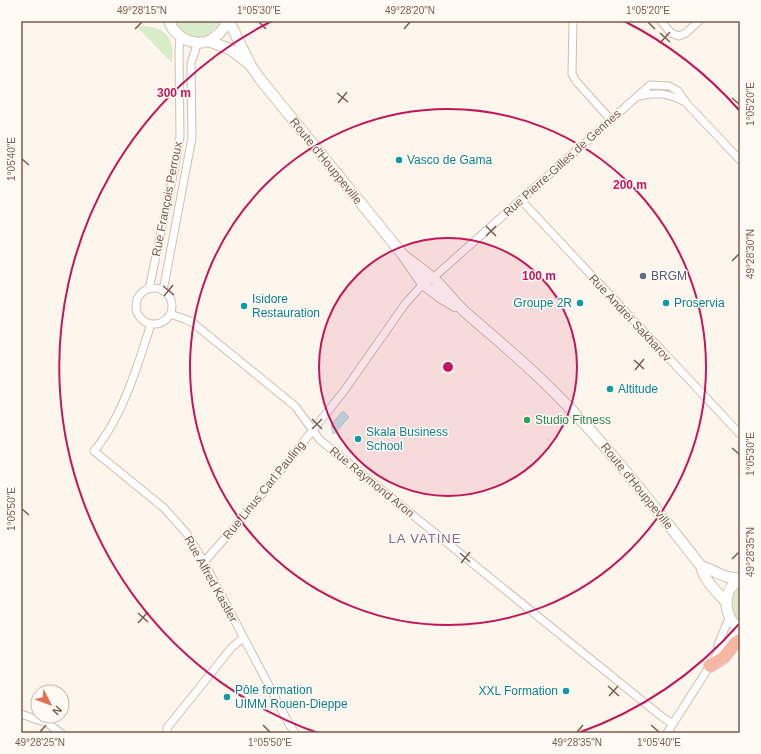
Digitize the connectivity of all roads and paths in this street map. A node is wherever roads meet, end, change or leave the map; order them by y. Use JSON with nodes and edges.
{"nodes":[{"id":1,"x":169,"y":21,"type":"edge"},
{"id":2,"x":228,"y":21,"type":"edge"},
{"id":3,"x":573,"y":21,"type":"edge"},
{"id":4,"x":661,"y":21,"type":"edge"},
{"id":5,"x":699,"y":21,"type":"edge"},
{"id":6,"x":180,"y":37,"type":"junction"},
{"id":7,"x":203,"y":42,"type":"junction"},
{"id":8,"x":251,"y":66,"type":"junction"},
{"id":9,"x":611,"y":120,"type":"junction"},
{"id":10,"x":725,"y":144,"type":"junction"},
{"id":11,"x":740,"y":151,"type":"edge"},
{"id":12,"x":740,"y":160,"type":"edge"},
{"id":13,"x":521,"y":200,"type":"junction"},
{"id":14,"x":403,"y":255,"type":"junction"},
{"id":15,"x":416,"y":275,"type":"junction"},
{"id":16,"x":433,"y":278,"type":"junction"},
{"id":17,"x":423,"y":284,"type":"junction"},
{"id":18,"x":150,"y":289,"type":"junction"},
{"id":19,"x":163,"y":291,"type":"junction"},
{"id":20,"x":464,"y":311,"type":"junction"},
{"id":21,"x":170,"y":314,"type":"junction"},
{"id":22,"x":151,"y":324,"type":"junction"},
{"id":23,"x":313,"y":430,"type":"junction"},
{"id":24,"x":740,"y":434,"type":"edge"},
{"id":25,"x":204,"y":562,"type":"junction"},
{"id":26,"x":701,"y":566,"type":"junction"},
{"id":27,"x":740,"y":579,"type":"edge"},
{"id":28,"x":726,"y":602,"type":"junction"},
{"id":29,"x":729,"y":618,"type":"junction"},
{"id":30,"x":740,"y":629,"type":"edge"},
{"id":31,"x":740,"y":633,"type":"edge"},
{"id":32,"x":243,"y":638,"type":"junction"},
{"id":33,"x":740,"y":640,"type":"edge"},
{"id":34,"x":718,"y":653,"type":"junction"},
{"id":35,"x":710,"y":666,"type":"junction"},
{"id":36,"x":21,"y":714,"type":"edge"},
{"id":37,"x":673,"y":724,"type":"junction"},
{"id":38,"x":61,"y":733,"type":"edge"},
{"id":39,"x":167,"y":733,"type":"edge"},
{"id":40,"x":295,"y":733,"type":"edge"},
{"id":41,"x":667,"y":733,"type":"edge"}],
"edges":[{"from":1,"to":6,"type":"street"},
{"from":2,"to":7,"type":"street"},
{"from":2,"to":8,"type":"street","name":"Route d'Houppeville"},
{"from":3,"to":9,"type":"street"},
{"from":4,"to":5,"type":"street"},
{"from":6,"to":7,"type":"street","name":"Route d'Houppeville"},
{"from":6,"to":18,"type":"street","name":"Rue François Perroux"},
{"from":7,"to":8,"type":"street","name":"Route d'Houppeville"},
{"from":7,"to":19,"type":"street","name":"Rue François Perroux"},
{"from":8,"to":14,"type":"street","name":"Route d'Houppeville"},
{"from":9,"to":10,"type":"street","name":"Rue Pierre-Gilles de Gennes"},
{"from":9,"to":13,"type":"street","name":"Rue Pierre-Gilles de Gennes"},
{"from":10,"to":11,"type":"street","name":"Rue Pierre-Gilles de Gennes"},
{"from":10,"to":12,"type":"street","name":"Rue Pierre-Gilles de Gennes"},
{"from":13,"to":16,"type":"street","name":"Rue Pierre-Gilles de Gennes"},
{"from":13,"to":24,"type":"street","name":"Rue Andreï Sakharov"},
{"from":14,"to":15,"type":"street","name":"Route d'Houppeville"},
{"from":14,"to":16,"type":"street","name":"Route d'Houppeville"},
{"from":15,"to":16,"type":"street"},
{"from":15,"to":17,"type":"street","name":"Route d'Houppeville"},
{"from":16,"to":20,"type":"street","name":"Route d'Houppeville"},
{"from":17,"to":20,"type":"street","name":"Route d'Houppeville"},
{"from":17,"to":23,"type":"street","name":"Rue Linus Carl Pauling"},
{"from":18,"to":19,"type":"street"},
{"from":18,"to":22,"type":"street"},
{"from":19,"to":21,"type":"street"},
{"from":20,"to":26,"type":"street","name":"Route d'Houppeville"},
{"from":21,"to":22,"type":"street"},
{"from":21,"to":23,"type":"street","name":"Rue Raymond Aron"},
{"from":22,"to":25,"type":"street","name":"Rue Alfred Kastler"},
{"from":23,"to":25,"type":"street","name":"Rue Linus Carl Pauling"},
{"from":23,"to":37,"type":"street","name":"Rue Raymond Aron"},
{"from":25,"to":32,"type":"street","name":"Rue Alfred Kastler"},
{"from":26,"to":27,"type":"street","name":"Route d'Houppeville"},
{"from":26,"to":28,"type":"street","name":"Route d'Houppeville"},
{"from":27,"to":28,"type":"street"},
{"from":28,"to":29,"type":"street"},
{"from":29,"to":30,"type":"street"},
{"from":29,"to":34,"type":"street"},
{"from":31,"to":34,"type":"street"},
{"from":32,"to":39,"type":"street"},
{"from":32,"to":40,"type":"street","name":"Rue Alfred Kastler"},
{"from":33,"to":35,"type":"highway"},
{"from":34,"to":35,"type":"street"},
{"from":35,"to":37,"type":"street"},
{"from":36,"to":38,"type":"street"},
{"from":37,"to":41,"type":"street"}]}
